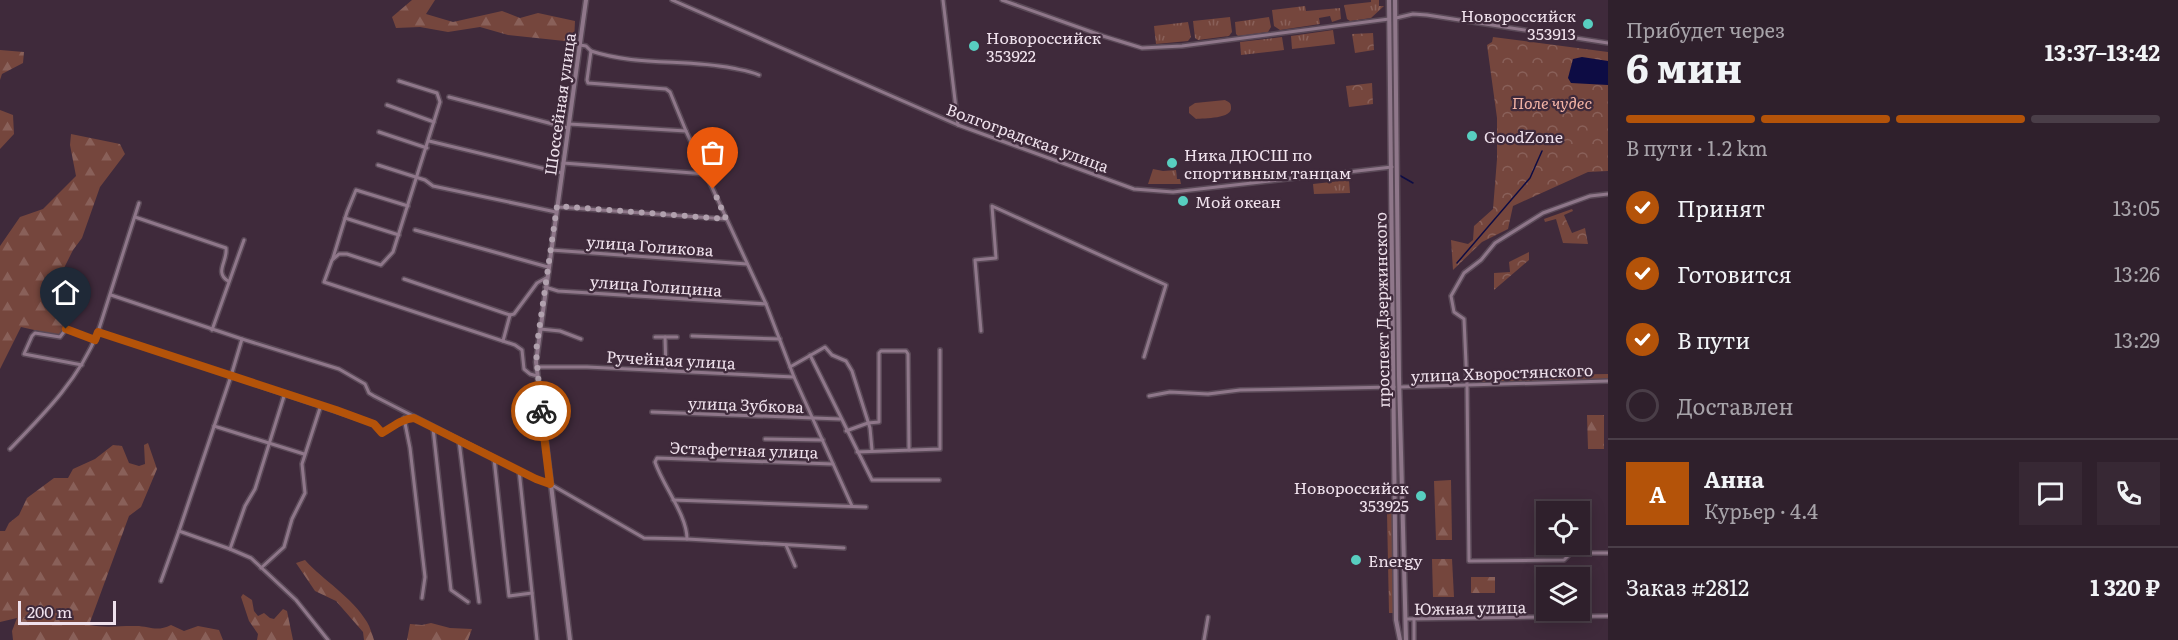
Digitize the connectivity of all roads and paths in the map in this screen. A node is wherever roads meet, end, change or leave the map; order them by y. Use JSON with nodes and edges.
{"nodes":[{"id":1,"x":586,"y":0,"type":"edge"},
{"id":2,"x":672,"y":0,"type":"edge"},
{"id":3,"x":943,"y":0,"type":"edge"},
{"id":4,"x":1002,"y":0,"type":"edge"},
{"id":5,"x":1389,"y":0,"type":"edge"},
{"id":6,"x":1395,"y":0,"type":"edge"},
{"id":7,"x":1396,"y":18,"type":"junction"},
{"id":8,"x":1389,"y":20,"type":"junction"},
{"id":9,"x":1608,"y":43,"type":"edge"},
{"id":10,"x":579,"y":44,"type":"junction"},
{"id":11,"x":591,"y":51,"type":"junction"},
{"id":12,"x":759,"y":75,"type":"dead end"},
{"id":13,"x":399,"y":81,"type":"dead end"},
{"id":14,"x":449,"y":98,"type":"dead end"},
{"id":15,"x":387,"y":105,"type":"dead end"},
{"id":16,"x":434,"y":122,"type":"junction"},
{"id":17,"x":958,"y":125,"type":"junction"},
{"id":18,"x":569,"y":126,"type":"junction"},
{"id":19,"x":686,"y":131,"type":"junction"},
{"id":20,"x":379,"y":132,"type":"dead end"},
{"id":21,"x":429,"y":141,"type":"junction"},
{"id":22,"x":426,"y":148,"type":"junction"},
{"id":23,"x":563,"y":163,"type":"junction"},
{"id":24,"x":378,"y":165,"type":"dead end"},
{"id":25,"x":1394,"y":167,"type":"junction"},
{"id":26,"x":562,"y":173,"type":"junction"},
{"id":27,"x":706,"y":174,"type":"junction"},
{"id":28,"x":417,"y":178,"type":"junction"},
{"id":29,"x":1608,"y":194,"type":"edge"},
{"id":30,"x":139,"y":204,"type":"dead end"},
{"id":31,"x":408,"y":206,"type":"junction"},
{"id":32,"x":557,"y":206,"type":"junction"},
{"id":33,"x":556,"y":212,"type":"junction"},
{"id":34,"x":135,"y":217,"type":"junction"},
{"id":35,"x":345,"y":218,"type":"junction"},
{"id":36,"x":726,"y":219,"type":"junction"},
{"id":37,"x":416,"y":230,"type":"dead end"},
{"id":38,"x":399,"y":235,"type":"junction"},
{"id":39,"x":244,"y":240,"type":"dead end"},
{"id":40,"x":550,"y":249,"type":"junction"},
{"id":41,"x":332,"y":260,"type":"junction"},
{"id":42,"x":747,"y":264,"type":"junction"},
{"id":43,"x":548,"y":267,"type":"junction"},
{"id":44,"x":546,"y":278,"type":"junction"},
{"id":45,"x":404,"y":279,"type":"dead end"},
{"id":46,"x":228,"y":281,"type":"junction"},
{"id":47,"x":545,"y":286,"type":"junction"},
{"id":48,"x":111,"y":295,"type":"junction"},
{"id":49,"x":766,"y":304,"type":"junction"},
{"id":50,"x":510,"y":315,"type":"junction"},
{"id":51,"x":540,"y":329,"type":"junction"},
{"id":52,"x":212,"y":330,"type":"junction"},
{"id":53,"x":981,"y":331,"type":"dead end"},
{"id":54,"x":98,"y":332,"type":"junction"},
{"id":55,"x":692,"y":336,"type":"dead end"},
{"id":56,"x":655,"y":337,"type":"dead end"},
{"id":57,"x":665,"y":337,"type":"junction"},
{"id":58,"x":677,"y":337,"type":"dead end"},
{"id":59,"x":242,"y":339,"type":"junction"},
{"id":60,"x":581,"y":339,"type":"dead end"},
{"id":61,"x":780,"y":339,"type":"junction"},
{"id":62,"x":95,"y":340,"type":"junction"},
{"id":63,"x":502,"y":341,"type":"junction"},
{"id":64,"x":940,"y":350,"type":"dead end"},
{"id":65,"x":810,"y":355,"type":"junction"},
{"id":66,"x":1144,"y":357,"type":"dead end"},
{"id":67,"x":82,"y":365,"type":"junction"},
{"id":68,"x":536,"y":367,"type":"junction"},
{"id":69,"x":790,"y":367,"type":"junction"},
{"id":70,"x":666,"y":370,"type":"junction"},
{"id":71,"x":231,"y":376,"type":"junction"},
{"id":72,"x":537,"y":376,"type":"junction"},
{"id":73,"x":794,"y":377,"type":"junction"},
{"id":74,"x":1608,"y":381,"type":"edge"},
{"id":75,"x":1467,"y":385,"type":"junction"},
{"id":76,"x":1397,"y":387,"type":"junction"},
{"id":77,"x":285,"y":393,"type":"junction"},
{"id":78,"x":1149,"y":396,"type":"dead end"},
{"id":79,"x":321,"y":405,"type":"junction"},
{"id":80,"x":651,"y":412,"type":"dead end"},
{"id":81,"x":404,"y":418,"type":"junction"},
{"id":82,"x":414,"y":418,"type":"junction"},
{"id":83,"x":812,"y":419,"type":"junction"},
{"id":84,"x":840,"y":419,"type":"junction"},
{"id":85,"x":868,"y":423,"type":"junction"},
{"id":86,"x":214,"y":426,"type":"junction"},
{"id":87,"x":433,"y":428,"type":"junction"},
{"id":88,"x":846,"y":431,"type":"junction"},
{"id":89,"x":1395,"y":431,"type":"junction"},
{"id":90,"x":1401,"y":431,"type":"junction"},
{"id":91,"x":765,"y":439,"type":"dead end"},
{"id":92,"x":823,"y":440,"type":"junction"},
{"id":93,"x":459,"y":441,"type":"junction"},
{"id":94,"x":269,"y":444,"type":"junction"},
{"id":95,"x":10,"y":449,"type":"dead end"},
{"id":96,"x":872,"y":450,"type":"junction"},
{"id":97,"x":909,"y":450,"type":"junction"},
{"id":98,"x":857,"y":452,"type":"junction"},
{"id":99,"x":304,"y":454,"type":"junction"},
{"id":100,"x":494,"y":458,"type":"junction"},
{"id":101,"x":833,"y":464,"type":"junction"},
{"id":102,"x":519,"y":470,"type":"junction"},
{"id":103,"x":939,"y":480,"type":"dead end"},
{"id":104,"x":550,"y":484,"type":"junction"},
{"id":105,"x":672,"y":500,"type":"junction"},
{"id":106,"x":852,"y":506,"type":"junction"},
{"id":107,"x":866,"y":507,"type":"dead end"},
{"id":108,"x":179,"y":531,"type":"junction"},
{"id":109,"x":687,"y":539,"type":"junction"},
{"id":110,"x":786,"y":545,"type":"junction"},
{"id":111,"x":844,"y":548,"type":"dead end"},
{"id":112,"x":230,"y":549,"type":"junction"},
{"id":113,"x":1608,"y":553,"type":"edge"},
{"id":114,"x":795,"y":566,"type":"dead end"},
{"id":115,"x":261,"y":568,"type":"junction"},
{"id":116,"x":161,"y":580,"type":"dead end"},
{"id":117,"x":532,"y":593,"type":"junction"},
{"id":118,"x":422,"y":598,"type":"dead end"},
{"id":119,"x":468,"y":602,"type":"dead end"},
{"id":120,"x":479,"y":602,"type":"dead end"},
{"id":121,"x":1608,"y":616,"type":"edge"},
{"id":122,"x":1208,"y":617,"type":"dead end"},
{"id":123,"x":1414,"y":619,"type":"junction"},
{"id":124,"x":1396,"y":620,"type":"junction"},
{"id":125,"x":1404,"y":620,"type":"junction"},
{"id":126,"x":328,"y":640,"type":"edge"},
{"id":127,"x":537,"y":640,"type":"edge"},
{"id":128,"x":570,"y":640,"type":"edge"},
{"id":129,"x":1204,"y":640,"type":"edge"},
{"id":130,"x":1400,"y":640,"type":"edge"},
{"id":131,"x":1406,"y":640,"type":"edge"},
{"id":132,"x":1414,"y":640,"type":"edge"}],
"edges":[{"from":1,"to":10,"type":"street","name":"Шоссейная улица"},
{"from":2,"to":17,"type":"street","name":"Волгоградская улица"},
{"from":3,"to":17,"type":"street"},
{"from":4,"to":8,"type":"street"},
{"from":5,"to":8,"type":"street","name":"проспект Дзержинского"},
{"from":6,"to":7,"type":"street","name":"проспект Дзержинского"},
{"from":7,"to":8,"type":"street"},
{"from":7,"to":9,"type":"street"},
{"from":7,"to":25,"type":"street","name":"проспект Дзержинского"},
{"from":8,"to":25,"type":"street","name":"проспект Дзержинского"},
{"from":10,"to":11,"type":"street"},
{"from":10,"to":18,"type":"street","name":"Шоссейная улица"},
{"from":11,"to":12,"type":"street"},
{"from":11,"to":19,"type":"street"},
{"from":13,"to":16,"type":"street"},
{"from":14,"to":18,"type":"street"},
{"from":15,"to":16,"type":"street"},
{"from":16,"to":21,"type":"street"},
{"from":17,"to":25,"type":"street","name":"Волгоградская улица"},
{"from":18,"to":19,"type":"street"},
{"from":18,"to":23,"type":"street","name":"Шоссейная улица"},
{"from":19,"to":27,"type":"street"},
{"from":20,"to":22,"type":"street"},
{"from":21,"to":22,"type":"street"},
{"from":21,"to":26,"type":"street"},
{"from":22,"to":28,"type":"street"},
{"from":23,"to":26,"type":"street","name":"Шоссейная улица"},
{"from":23,"to":27,"type":"street"},
{"from":24,"to":28,"type":"street"},
{"from":25,"to":76,"type":"street","name":"проспект Дзержинского"},
{"from":26,"to":32,"type":"street","name":"Шоссейная улица"},
{"from":27,"to":36,"type":"street"},
{"from":28,"to":31,"type":"street"},
{"from":28,"to":33,"type":"street"},
{"from":29,"to":75,"type":"street"},
{"from":30,"to":34,"type":"street"},
{"from":31,"to":35,"type":"street"},
{"from":31,"to":38,"type":"street"},
{"from":32,"to":33,"type":"street","name":"Шоссейная улица"},
{"from":32,"to":36,"type":"street"},
{"from":33,"to":40,"type":"street","name":"Шоссейная улица"},
{"from":34,"to":46,"type":"street"},
{"from":34,"to":48,"type":"street"},
{"from":35,"to":38,"type":"street"},
{"from":35,"to":41,"type":"street"},
{"from":36,"to":42,"type":"street"},
{"from":37,"to":43,"type":"street"},
{"from":38,"to":41,"type":"street"},
{"from":39,"to":46,"type":"street"},
{"from":40,"to":42,"type":"street","name":"улица Голикова"},
{"from":40,"to":43,"type":"street","name":"Шоссейная улица"},
{"from":41,"to":63,"type":"street"},
{"from":42,"to":49,"type":"street"},
{"from":43,"to":44,"type":"street","name":"Шоссейная улица"},
{"from":44,"to":47,"type":"street","name":"Шоссейная улица"},
{"from":44,"to":50,"type":"street"},
{"from":45,"to":50,"type":"street"},
{"from":46,"to":52,"type":"street"},
{"from":47,"to":49,"type":"street","name":"улица Голицина"},
{"from":47,"to":51,"type":"street","name":"Шоссейная улица"},
{"from":48,"to":52,"type":"street"},
{"from":48,"to":54,"type":"street"},
{"from":49,"to":61,"type":"street"},
{"from":50,"to":63,"type":"street"},
{"from":51,"to":60,"type":"street"},
{"from":51,"to":68,"type":"street","name":"Шоссейная улица"},
{"from":52,"to":59,"type":"street"},
{"from":53,"to":66,"type":"street"},
{"from":54,"to":62,"type":"street"},
{"from":54,"to":71,"type":"street"},
{"from":55,"to":61,"type":"street"},
{"from":56,"to":57,"type":"street"},
{"from":57,"to":58,"type":"street"},
{"from":57,"to":70,"type":"street"},
{"from":59,"to":71,"type":"street"},
{"from":59,"to":82,"type":"street"},
{"from":61,"to":69,"type":"street"},
{"from":62,"to":67,"type":"street"},
{"from":62,"to":67,"type":"street"},
{"from":63,"to":72,"type":"street"},
{"from":64,"to":97,"type":"street"},
{"from":65,"to":69,"type":"street"},
{"from":65,"to":84,"type":"street"},
{"from":65,"to":85,"type":"street"},
{"from":67,"to":95,"type":"street"},
{"from":68,"to":70,"type":"street","name":"Ручейная улица"},
{"from":68,"to":72,"type":"street","name":"Шоссейная улица"},
{"from":69,"to":73,"type":"street"},
{"from":70,"to":73,"type":"street","name":"Ручейная улица"},
{"from":71,"to":77,"type":"street"},
{"from":71,"to":86,"type":"street"},
{"from":72,"to":104,"type":"street","name":"Шоссейная улица"},
{"from":73,"to":83,"type":"street"},
{"from":74,"to":75,"type":"street","name":"улица Хворостянского"},
{"from":75,"to":76,"type":"street","name":"улица Хворостянского"},
{"from":75,"to":113,"type":"street"},
{"from":76,"to":78,"type":"street","name":"улица Хворостянского"},
{"from":76,"to":89,"type":"street","name":"проспект Дзержинского"},
{"from":76,"to":90,"type":"street","name":"проспект Дзержинского"},
{"from":77,"to":79,"type":"street"},
{"from":77,"to":94,"type":"street"},
{"from":79,"to":81,"type":"street"},
{"from":79,"to":99,"type":"street"},
{"from":80,"to":83,"type":"street","name":"улица Зубкова"},
{"from":81,"to":82,"type":"street"},
{"from":81,"to":118,"type":"street"},
{"from":82,"to":87,"type":"street"},
{"from":83,"to":84,"type":"street","name":"улица Зубкова"},
{"from":83,"to":92,"type":"street"},
{"from":84,"to":88,"type":"street"},
{"from":85,"to":88,"type":"street"},
{"from":85,"to":96,"type":"street"},
{"from":85,"to":97,"type":"street"},
{"from":86,"to":94,"type":"street"},
{"from":86,"to":108,"type":"street"},
{"from":87,"to":93,"type":"street"},
{"from":87,"to":119,"type":"street"},
{"from":88,"to":98,"type":"street"},
{"from":89,"to":90,"type":"street"},
{"from":89,"to":124,"type":"street","name":"проспект Дзержинского"},
{"from":90,"to":125,"type":"street","name":"проспект Дзержинского"},
{"from":91,"to":92,"type":"street"},
{"from":92,"to":101,"type":"street"},
{"from":93,"to":100,"type":"street"},
{"from":93,"to":120,"type":"street"},
{"from":94,"to":99,"type":"street"},
{"from":94,"to":112,"type":"street"},
{"from":96,"to":97,"type":"street"},
{"from":96,"to":98,"type":"street"},
{"from":98,"to":103,"type":"street"},
{"from":99,"to":115,"type":"street"},
{"from":100,"to":102,"type":"street"},
{"from":100,"to":117,"type":"street"},
{"from":101,"to":105,"type":"street","name":"Эстафетная улица"},
{"from":101,"to":106,"type":"street"},
{"from":102,"to":104,"type":"street"},
{"from":102,"to":117,"type":"street"},
{"from":104,"to":109,"type":"street"},
{"from":104,"to":128,"type":"street","name":"Шоссейная улица"},
{"from":105,"to":106,"type":"street"},
{"from":105,"to":109,"type":"street"},
{"from":106,"to":107,"type":"street"},
{"from":108,"to":112,"type":"street"},
{"from":108,"to":116,"type":"street"},
{"from":109,"to":110,"type":"street"},
{"from":110,"to":111,"type":"street"},
{"from":110,"to":114,"type":"street"},
{"from":112,"to":115,"type":"street"},
{"from":115,"to":126,"type":"street"},
{"from":117,"to":127,"type":"street"},
{"from":121,"to":123,"type":"street","name":"Южная улица"},
{"from":122,"to":129,"type":"street"},
{"from":123,"to":125,"type":"street","name":"Южная улица"},
{"from":123,"to":132,"type":"street"},
{"from":124,"to":125,"type":"street"},
{"from":124,"to":130,"type":"street","name":"проспект Дзержинского"},
{"from":125,"to":131,"type":"street","name":"проспект Дзержинского"}]}
